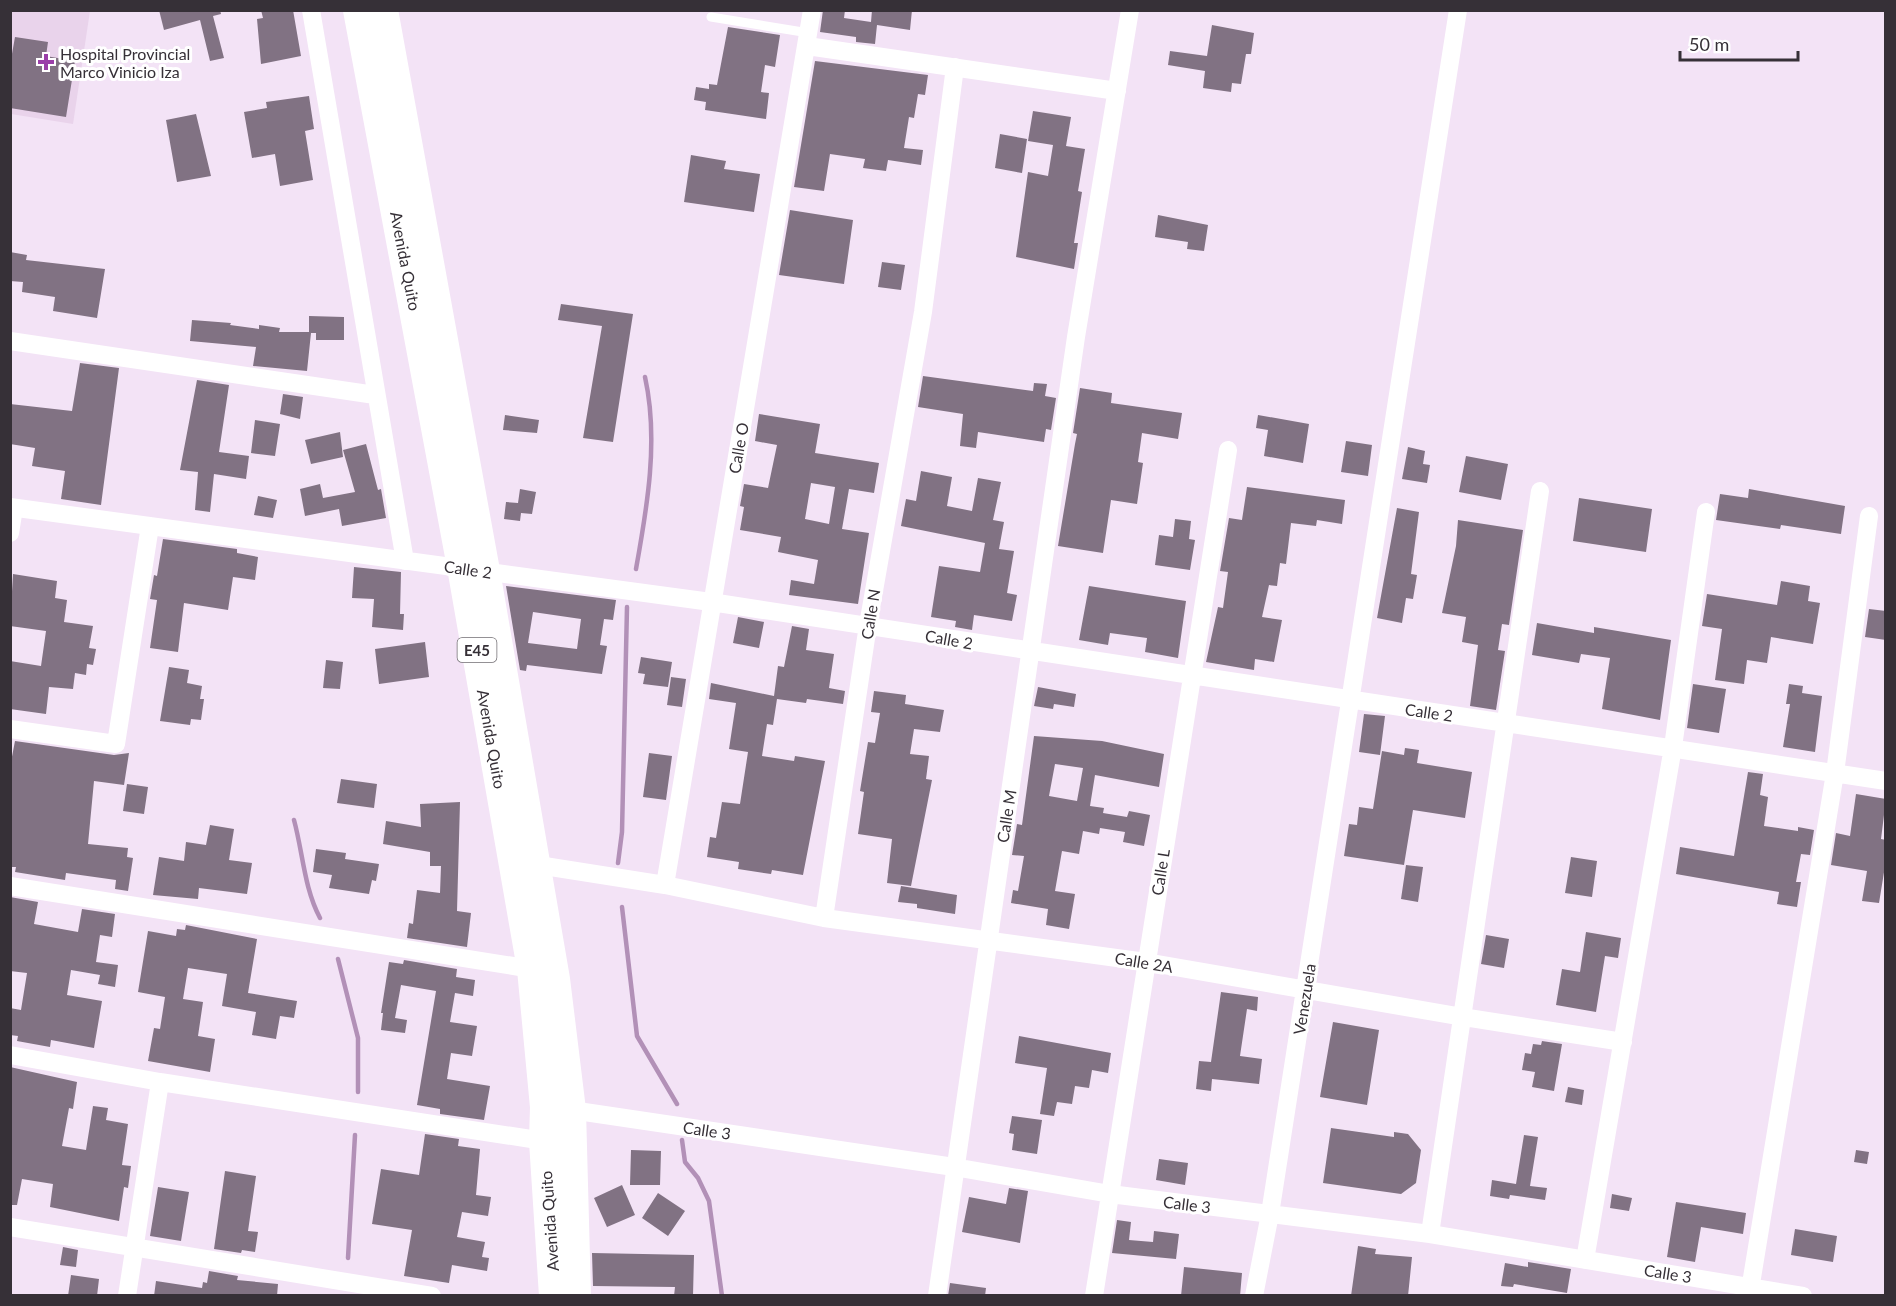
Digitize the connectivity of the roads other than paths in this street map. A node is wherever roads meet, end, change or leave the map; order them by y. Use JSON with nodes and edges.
{"nodes":[{"id":1,"x":311,"y":10,"type":"edge"},
{"id":2,"x":358,"y":10,"type":"edge"},
{"id":3,"x":383,"y":10,"type":"edge"},
{"id":4,"x":812,"y":10,"type":"edge"},
{"id":5,"x":1130,"y":10,"type":"edge"},
{"id":6,"x":1458,"y":10,"type":"edge"},
{"id":7,"x":711,"y":17,"type":"dead end"},
{"id":8,"x":808,"y":40,"type":"junction"},
{"id":9,"x":955,"y":67,"type":"junction"},
{"id":10,"x":1117,"y":91,"type":"junction"},
{"id":11,"x":10,"y":341,"type":"edge"},
{"id":12,"x":375,"y":395,"type":"junction"},
{"id":13,"x":1228,"y":450,"type":"dead end"},
{"id":14,"x":1540,"y":491,"type":"dead end"},
{"id":15,"x":12,"y":507,"type":"edge"},
{"id":16,"x":1706,"y":512,"type":"dead end"},
{"id":17,"x":1869,"y":516,"type":"dead end"},
{"id":18,"x":150,"y":526,"type":"junction"},
{"id":19,"x":10,"y":533,"type":"edge"},
{"id":20,"x":405,"y":561,"type":"junction"},
{"id":21,"x":474,"y":569,"type":"junction"},
{"id":22,"x":711,"y":602,"type":"junction"},
{"id":23,"x":868,"y":625,"type":"junction"},
{"id":24,"x":1031,"y":653,"type":"junction"},
{"id":25,"x":1191,"y":674,"type":"junction"},
{"id":26,"x":1349,"y":701,"type":"junction"},
{"id":27,"x":1507,"y":723,"type":"junction"},
{"id":28,"x":10,"y":729,"type":"edge"},
{"id":29,"x":1673,"y":747,"type":"junction"},
{"id":30,"x":1835,"y":773,"type":"junction"},
{"id":31,"x":1886,"y":781,"type":"edge"},
{"id":32,"x":538,"y":865,"type":"junction"},
{"id":33,"x":665,"y":885,"type":"junction"},
{"id":34,"x":10,"y":886,"type":"edge"},
{"id":35,"x":824,"y":918,"type":"junction"},
{"id":36,"x":987,"y":939,"type":"junction"},
{"id":37,"x":1146,"y":962,"type":"junction"},
{"id":38,"x":532,"y":969,"type":"junction"},
{"id":39,"x":1305,"y":989,"type":"junction"},
{"id":40,"x":1463,"y":1017,"type":"junction"},
{"id":41,"x":1623,"y":1042,"type":"junction"},
{"id":42,"x":10,"y":1055,"type":"edge"},
{"id":43,"x":160,"y":1082,"type":"junction"},
{"id":44,"x":571,"y":1110,"type":"junction"},
{"id":45,"x":544,"y":1142,"type":"junction"},
{"id":46,"x":954,"y":1167,"type":"junction"},
{"id":47,"x":1110,"y":1194,"type":"junction"},
{"id":48,"x":1270,"y":1214,"type":"junction"},
{"id":49,"x":10,"y":1227,"type":"edge"},
{"id":50,"x":1431,"y":1234,"type":"junction"},
{"id":51,"x":135,"y":1247,"type":"junction"},
{"id":52,"x":1585,"y":1260,"type":"junction"},
{"id":53,"x":1750,"y":1291,"type":"edge"},
{"id":54,"x":127,"y":1296,"type":"edge"},
{"id":55,"x":432,"y":1296,"type":"edge"},
{"id":56,"x":554,"y":1296,"type":"edge"},
{"id":57,"x":576,"y":1296,"type":"edge"},
{"id":58,"x":937,"y":1296,"type":"edge"},
{"id":59,"x":1094,"y":1296,"type":"edge"},
{"id":60,"x":1254,"y":1296,"type":"edge"},
{"id":61,"x":1803,"y":1296,"type":"edge"}],
"edges":[{"from":1,"to":12,"type":"street"},
{"from":2,"to":21,"type":"highway","name":"Avenida Quito","number":"E45"},
{"from":3,"to":21,"type":"highway","name":"Avenida Quito","number":"E45"},
{"from":4,"to":8,"type":"street","name":"Calle O"},
{"from":5,"to":10,"type":"street","name":"Calle M"},
{"from":6,"to":26,"type":"street","name":"Venezuela"},
{"from":7,"to":8,"type":"lane"},
{"from":8,"to":9,"type":"street"},
{"from":8,"to":22,"type":"street","name":"Calle O"},
{"from":9,"to":10,"type":"street"},
{"from":9,"to":23,"type":"street","name":"Calle N"},
{"from":10,"to":24,"type":"street","name":"Calle M"},
{"from":11,"to":12,"type":"street"},
{"from":12,"to":20,"type":"street"},
{"from":13,"to":25,"type":"street","name":"Calle L"},
{"from":14,"to":27,"type":"street"},
{"from":15,"to":18,"type":"street","name":"Calle 2"},
{"from":15,"to":19,"type":"street"},
{"from":16,"to":29,"type":"street"},
{"from":17,"to":30,"type":"street"},
{"from":18,"to":20,"type":"street","name":"Calle 2"},
{"from":18,"to":28,"type":"street"},
{"from":20,"to":21,"type":"street","name":"Calle 2"},
{"from":21,"to":22,"type":"street","name":"Calle 2"},
{"from":21,"to":32,"type":"highway","name":"Avenida Quito","number":"E45"},
{"from":21,"to":38,"type":"highway","name":"Avenida Quito","number":"E45"},
{"from":22,"to":23,"type":"street","name":"Calle 2"},
{"from":22,"to":33,"type":"street","name":"Calle O"},
{"from":23,"to":24,"type":"street","name":"Calle 2"},
{"from":23,"to":35,"type":"street","name":"Calle N"},
{"from":24,"to":25,"type":"street","name":"Calle 2"},
{"from":24,"to":36,"type":"street","name":"Calle M"},
{"from":25,"to":26,"type":"street","name":"Calle 2"},
{"from":25,"to":37,"type":"street","name":"Calle L"},
{"from":26,"to":27,"type":"street","name":"Calle 2"},
{"from":26,"to":39,"type":"street","name":"Venezuela"},
{"from":27,"to":29,"type":"street","name":"Calle 2"},
{"from":27,"to":40,"type":"street"},
{"from":29,"to":30,"type":"street","name":"Calle 2"},
{"from":29,"to":41,"type":"street"},
{"from":30,"to":31,"type":"street","name":"Calle 2"},
{"from":30,"to":53,"type":"street"},
{"from":32,"to":33,"type":"street","name":"Calle 2A"},
{"from":32,"to":44,"type":"highway","name":"Avenida Quito","number":"E45"},
{"from":33,"to":35,"type":"street","name":"Calle 2A"},
{"from":34,"to":38,"type":"street"},
{"from":35,"to":36,"type":"street","name":"Calle 2A"},
{"from":36,"to":37,"type":"street","name":"Calle 2A"},
{"from":36,"to":46,"type":"street","name":"Calle M"},
{"from":37,"to":39,"type":"street","name":"Calle 2A"},
{"from":37,"to":47,"type":"street","name":"Calle L"},
{"from":38,"to":45,"type":"highway","name":"Avenida Quito","number":"E45"},
{"from":39,"to":40,"type":"street","name":"Calle 2A"},
{"from":39,"to":48,"type":"street","name":"Venezuela"},
{"from":40,"to":41,"type":"street","name":"Calle 2A"},
{"from":40,"to":50,"type":"street"},
{"from":41,"to":52,"type":"street"},
{"from":42,"to":43,"type":"street"},
{"from":43,"to":45,"type":"street"},
{"from":43,"to":51,"type":"street"},
{"from":44,"to":46,"type":"street","name":"Calle 3"},
{"from":44,"to":57,"type":"highway","name":"Avenida Quito","number":"E45"},
{"from":45,"to":56,"type":"highway","name":"Avenida Quito","number":"E45"},
{"from":46,"to":47,"type":"street","name":"Calle 3"},
{"from":46,"to":58,"type":"street","name":"Calle M"},
{"from":47,"to":48,"type":"street","name":"Calle 3"},
{"from":47,"to":59,"type":"street","name":"Calle L"},
{"from":48,"to":50,"type":"street","name":"Calle 3"},
{"from":48,"to":60,"type":"street","name":"Venezuela"},
{"from":49,"to":51,"type":"street"},
{"from":50,"to":52,"type":"street","name":"Calle 3"},
{"from":51,"to":54,"type":"street"},
{"from":51,"to":55,"type":"street"},
{"from":52,"to":53,"type":"street","name":"Calle 3"},
{"from":53,"to":61,"type":"street","name":"Calle 3"}]}
